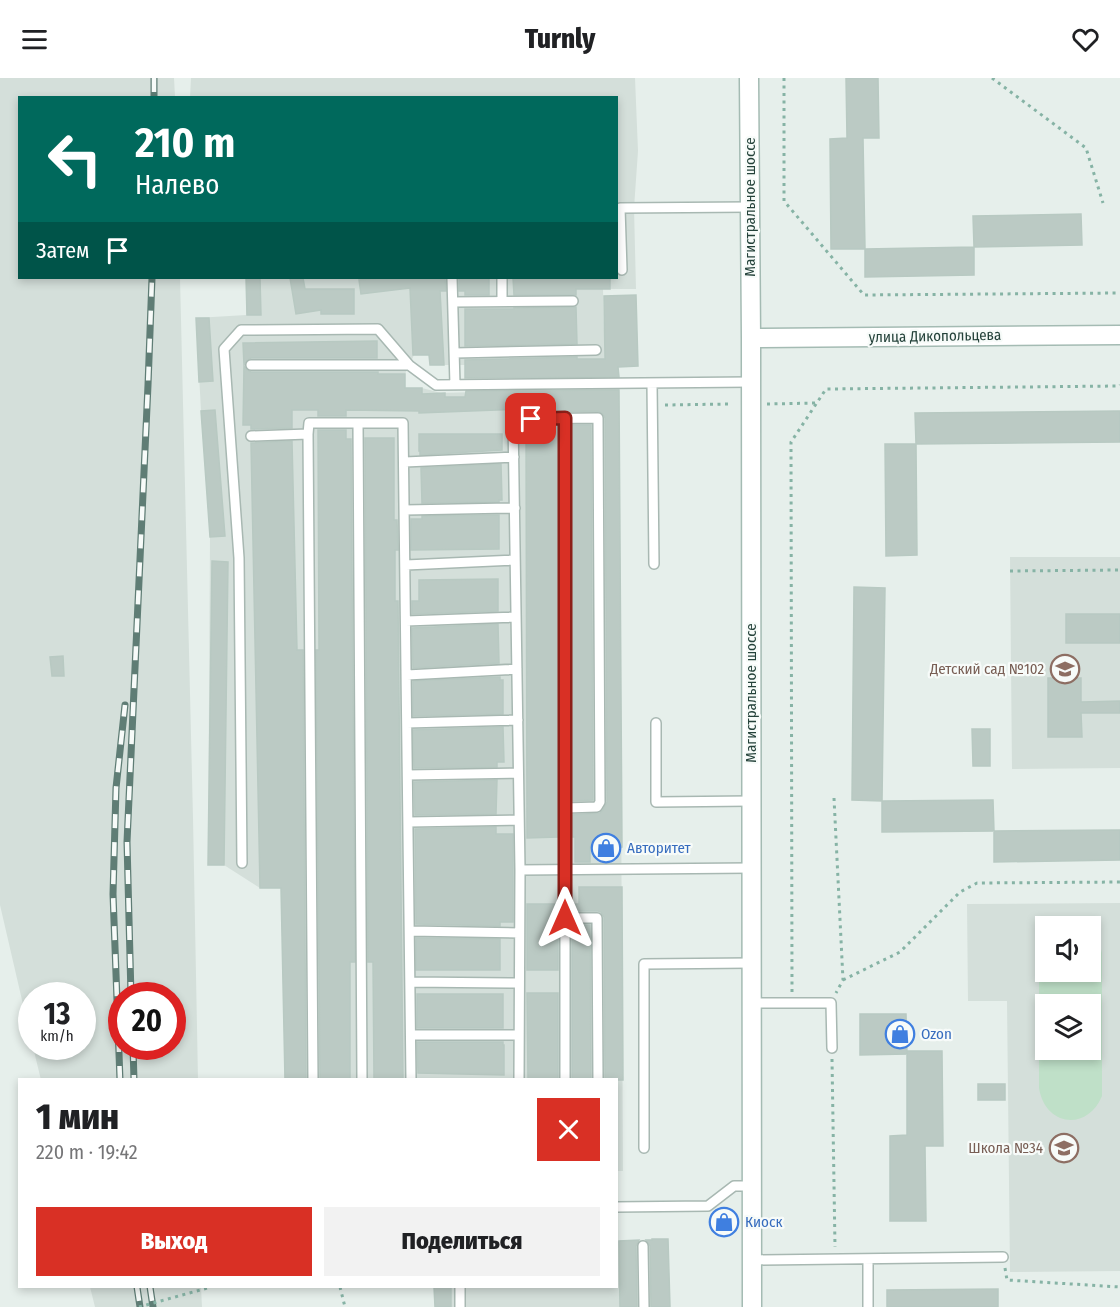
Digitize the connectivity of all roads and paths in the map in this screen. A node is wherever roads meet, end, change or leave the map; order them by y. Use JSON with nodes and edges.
{"nodes":[{"id":1,"x":749,"y":78,"type":"edge"},
{"id":2,"x":784,"y":78,"type":"edge"},
{"id":3,"x":992,"y":78,"type":"edge"},
{"id":4,"x":1103,"y":203,"type":"dead end"},
{"id":5,"x":750,"y":207,"type":"junction"},
{"id":6,"x":618,"y":208,"type":"edge"},
{"id":7,"x":622,"y":270,"type":"dead end"},
{"id":8,"x":452,"y":279,"type":"edge"},
{"id":9,"x":502,"y":279,"type":"edge"},
{"id":10,"x":1120,"y":293,"type":"edge"},
{"id":11,"x":573,"y":301,"type":"dead end"},
{"id":12,"x":453,"y":302,"type":"junction"},
{"id":13,"x":502,"y":302,"type":"junction"},
{"id":14,"x":1120,"y":335,"type":"edge"},
{"id":15,"x":751,"y":338,"type":"junction"},
{"id":16,"x":596,"y":350,"type":"dead end"},
{"id":17,"x":454,"y":354,"type":"junction"},
{"id":18,"x":251,"y":364,"type":"dead end"},
{"id":19,"x":409,"y":365,"type":"junction"},
{"id":20,"x":751,"y":382,"type":"junction"},
{"id":21,"x":652,"y":383,"type":"junction"},
{"id":22,"x":455,"y":385,"type":"junction"},
{"id":23,"x":1120,"y":385,"type":"edge"},
{"id":24,"x":816,"y":403,"type":"junction"},
{"id":25,"x":729,"y":404,"type":"dead end"},
{"id":26,"x":767,"y":404,"type":"dead end"},
{"id":27,"x":652,"y":405,"type":"junction"},
{"id":28,"x":565,"y":418,"type":"junction"},
{"id":29,"x":358,"y":423,"type":"junction"},
{"id":30,"x":308,"y":434,"type":"junction"},
{"id":31,"x":251,"y":436,"type":"dead end"},
{"id":32,"x":514,"y":457,"type":"junction"},
{"id":33,"x":405,"y":462,"type":"junction"},
{"id":34,"x":515,"y":508,"type":"junction"},
{"id":35,"x":405,"y":510,"type":"junction"},
{"id":36,"x":515,"y":560,"type":"junction"},
{"id":37,"x":654,"y":564,"type":"dead end"},
{"id":38,"x":406,"y":565,"type":"junction"},
{"id":39,"x":1120,"y":570,"type":"edge"},
{"id":40,"x":1010,"y":571,"type":"dead end"},
{"id":41,"x":516,"y":617,"type":"junction"},
{"id":42,"x":406,"y":621,"type":"junction"},
{"id":43,"x":517,"y":669,"type":"junction"},
{"id":44,"x":407,"y":675,"type":"junction"},
{"id":45,"x":518,"y":720,"type":"junction"},
{"id":46,"x":407,"y":723,"type":"junction"},
{"id":47,"x":656,"y":723,"type":"dead end"},
{"id":48,"x":518,"y":773,"type":"junction"},
{"id":49,"x":408,"y":775,"type":"junction"},
{"id":50,"x":834,"y":798,"type":"dead end"},
{"id":51,"x":751,"y":801,"type":"junction"},
{"id":52,"x":566,"y":808,"type":"junction"},
{"id":53,"x":519,"y":820,"type":"junction"},
{"id":54,"x":409,"y":822,"type":"junction"},
{"id":55,"x":242,"y":863,"type":"dead end"},
{"id":56,"x":751,"y":868,"type":"junction"},
{"id":57,"x":520,"y":870,"type":"junction"},
{"id":58,"x":565,"y":870,"type":"junction"},
{"id":59,"x":1120,"y":882,"type":"edge"},
{"id":60,"x":565,"y":918,"type":"junction"},
{"id":61,"x":410,"y":931,"type":"junction"},
{"id":62,"x":519,"y":933,"type":"junction"},
{"id":63,"x":751,"y":963,"type":"junction"},
{"id":64,"x":843,"y":980,"type":"junction"},
{"id":65,"x":410,"y":982,"type":"junction"},
{"id":66,"x":519,"y":983,"type":"junction"},
{"id":67,"x":751,"y":1003,"type":"junction"},
{"id":68,"x":792,"y":1003,"type":"junction"},
{"id":69,"x":831,"y":1003,"type":"junction"},
{"id":70,"x":411,"y":1035,"type":"junction"},
{"id":71,"x":519,"y":1035,"type":"junction"},
{"id":72,"x":832,"y":1048,"type":"joint"},
{"id":73,"x":313,"y":1078,"type":"edge"},
{"id":74,"x":362,"y":1078,"type":"edge"},
{"id":75,"x":411,"y":1078,"type":"edge"},
{"id":76,"x":519,"y":1078,"type":"edge"},
{"id":77,"x":565,"y":1078,"type":"edge"},
{"id":78,"x":598,"y":1078,"type":"edge"},
{"id":79,"x":644,"y":1148,"type":"dead end"},
{"id":80,"x":751,"y":1186,"type":"junction"},
{"id":81,"x":618,"y":1207,"type":"edge"},
{"id":82,"x":643,"y":1246,"type":"dead end"},
{"id":83,"x":1003,"y":1257,"type":"joint"},
{"id":84,"x":867,"y":1258,"type":"junction"},
{"id":85,"x":835,"y":1259,"type":"junction"},
{"id":86,"x":752,"y":1260,"type":"junction"},
{"id":87,"x":1120,"y":1287,"type":"edge"},
{"id":88,"x":207,"y":1288,"type":"edge"},
{"id":89,"x":340,"y":1288,"type":"edge"},
{"id":90,"x":460,"y":1288,"type":"edge"},
{"id":91,"x":139,"y":1307,"type":"edge"},
{"id":92,"x":345,"y":1307,"type":"edge"},
{"id":93,"x":460,"y":1307,"type":"edge"},
{"id":94,"x":644,"y":1307,"type":"edge"},
{"id":95,"x":752,"y":1307,"type":"edge"},
{"id":96,"x":868,"y":1307,"type":"edge"}],
"edges":[{"from":1,"to":5,"type":"main road","name":"Магистральное шоссе"},
{"from":2,"to":10,"type":"path"},
{"from":3,"to":4,"type":"path"},
{"from":5,"to":6,"type":"lane"},
{"from":5,"to":15,"type":"main road","name":"Магистральное шоссе"},
{"from":6,"to":7,"type":"lane"},
{"from":8,"to":12,"type":"lane"},
{"from":9,"to":13,"type":"lane"},
{"from":11,"to":13,"type":"lane"},
{"from":12,"to":13,"type":"lane"},
{"from":12,"to":17,"type":"lane"},
{"from":14,"to":15,"type":"main road","name":"улица Дикопольцева"},
{"from":15,"to":20,"type":"main road","name":"Магистральное шоссе"},
{"from":16,"to":17,"type":"lane"},
{"from":17,"to":22,"type":"lane"},
{"from":18,"to":19,"type":"lane"},
{"from":19,"to":22,"type":"lane"},
{"from":19,"to":55,"type":"lane"},
{"from":20,"to":21,"type":"lane"},
{"from":20,"to":51,"type":"main road","name":"Магистральное шоссе"},
{"from":21,"to":22,"type":"lane"},
{"from":21,"to":27,"type":"lane"},
{"from":23,"to":24,"type":"path"},
{"from":24,"to":26,"type":"path"},
{"from":24,"to":68,"type":"path"},
{"from":25,"to":27,"type":"path"},
{"from":27,"to":37,"type":"lane"},
{"from":28,"to":32,"type":"lane"},
{"from":28,"to":52,"type":"lane"},
{"from":28,"to":52,"type":"lane"},
{"from":29,"to":30,"type":"lane"},
{"from":29,"to":33,"type":"lane"},
{"from":29,"to":74,"type":"lane"},
{"from":30,"to":31,"type":"lane"},
{"from":30,"to":73,"type":"lane"},
{"from":32,"to":33,"type":"lane"},
{"from":32,"to":34,"type":"lane"},
{"from":33,"to":35,"type":"lane"},
{"from":34,"to":35,"type":"lane"},
{"from":34,"to":36,"type":"lane"},
{"from":35,"to":38,"type":"lane"},
{"from":36,"to":38,"type":"lane"},
{"from":36,"to":41,"type":"lane"},
{"from":38,"to":42,"type":"lane"},
{"from":39,"to":40,"type":"path"},
{"from":41,"to":42,"type":"lane"},
{"from":41,"to":43,"type":"lane"},
{"from":42,"to":44,"type":"lane"},
{"from":43,"to":44,"type":"lane"},
{"from":43,"to":45,"type":"lane"},
{"from":44,"to":46,"type":"lane"},
{"from":45,"to":46,"type":"lane"},
{"from":45,"to":48,"type":"lane"},
{"from":46,"to":49,"type":"lane"},
{"from":47,"to":51,"type":"lane"},
{"from":48,"to":49,"type":"lane"},
{"from":48,"to":53,"type":"lane"},
{"from":49,"to":54,"type":"lane"},
{"from":50,"to":64,"type":"path"},
{"from":51,"to":56,"type":"main road","name":"Магистральное шоссе"},
{"from":52,"to":58,"type":"lane"},
{"from":53,"to":54,"type":"lane"},
{"from":53,"to":57,"type":"lane"},
{"from":54,"to":61,"type":"lane"},
{"from":56,"to":58,"type":"lane"},
{"from":56,"to":63,"type":"main road","name":"Магистральное шоссе"},
{"from":57,"to":58,"type":"lane"},
{"from":57,"to":62,"type":"lane"},
{"from":58,"to":60,"type":"lane"},
{"from":59,"to":64,"type":"path"},
{"from":60,"to":77,"type":"lane"},
{"from":60,"to":78,"type":"lane"},
{"from":61,"to":62,"type":"lane"},
{"from":61,"to":65,"type":"lane"},
{"from":62,"to":66,"type":"lane"},
{"from":63,"to":67,"type":"main road","name":"Магистральное шоссе"},
{"from":63,"to":79,"type":"lane"},
{"from":64,"to":69,"type":"path"},
{"from":65,"to":66,"type":"lane"},
{"from":65,"to":70,"type":"lane"},
{"from":66,"to":71,"type":"lane"},
{"from":67,"to":68,"type":"lane"},
{"from":67,"to":80,"type":"main road","name":"Магистральное шоссе"},
{"from":68,"to":69,"type":"lane"},
{"from":69,"to":72,"type":"lane"},
{"from":70,"to":71,"type":"lane"},
{"from":70,"to":75,"type":"lane"},
{"from":71,"to":76,"type":"lane"},
{"from":72,"to":85,"type":"path"},
{"from":80,"to":81,"type":"lane"},
{"from":80,"to":86,"type":"main road","name":"Магистральное шоссе"},
{"from":82,"to":94,"type":"lane"},
{"from":83,"to":84,"type":"lane"},
{"from":83,"to":87,"type":"path"},
{"from":84,"to":85,"type":"lane"},
{"from":84,"to":96,"type":"lane"},
{"from":85,"to":86,"type":"lane"},
{"from":86,"to":95,"type":"main road","name":"Магистральное шоссе"},
{"from":88,"to":91,"type":"path","bridge":true},
{"from":89,"to":92,"type":"path"},
{"from":90,"to":93,"type":"lane"}]}
